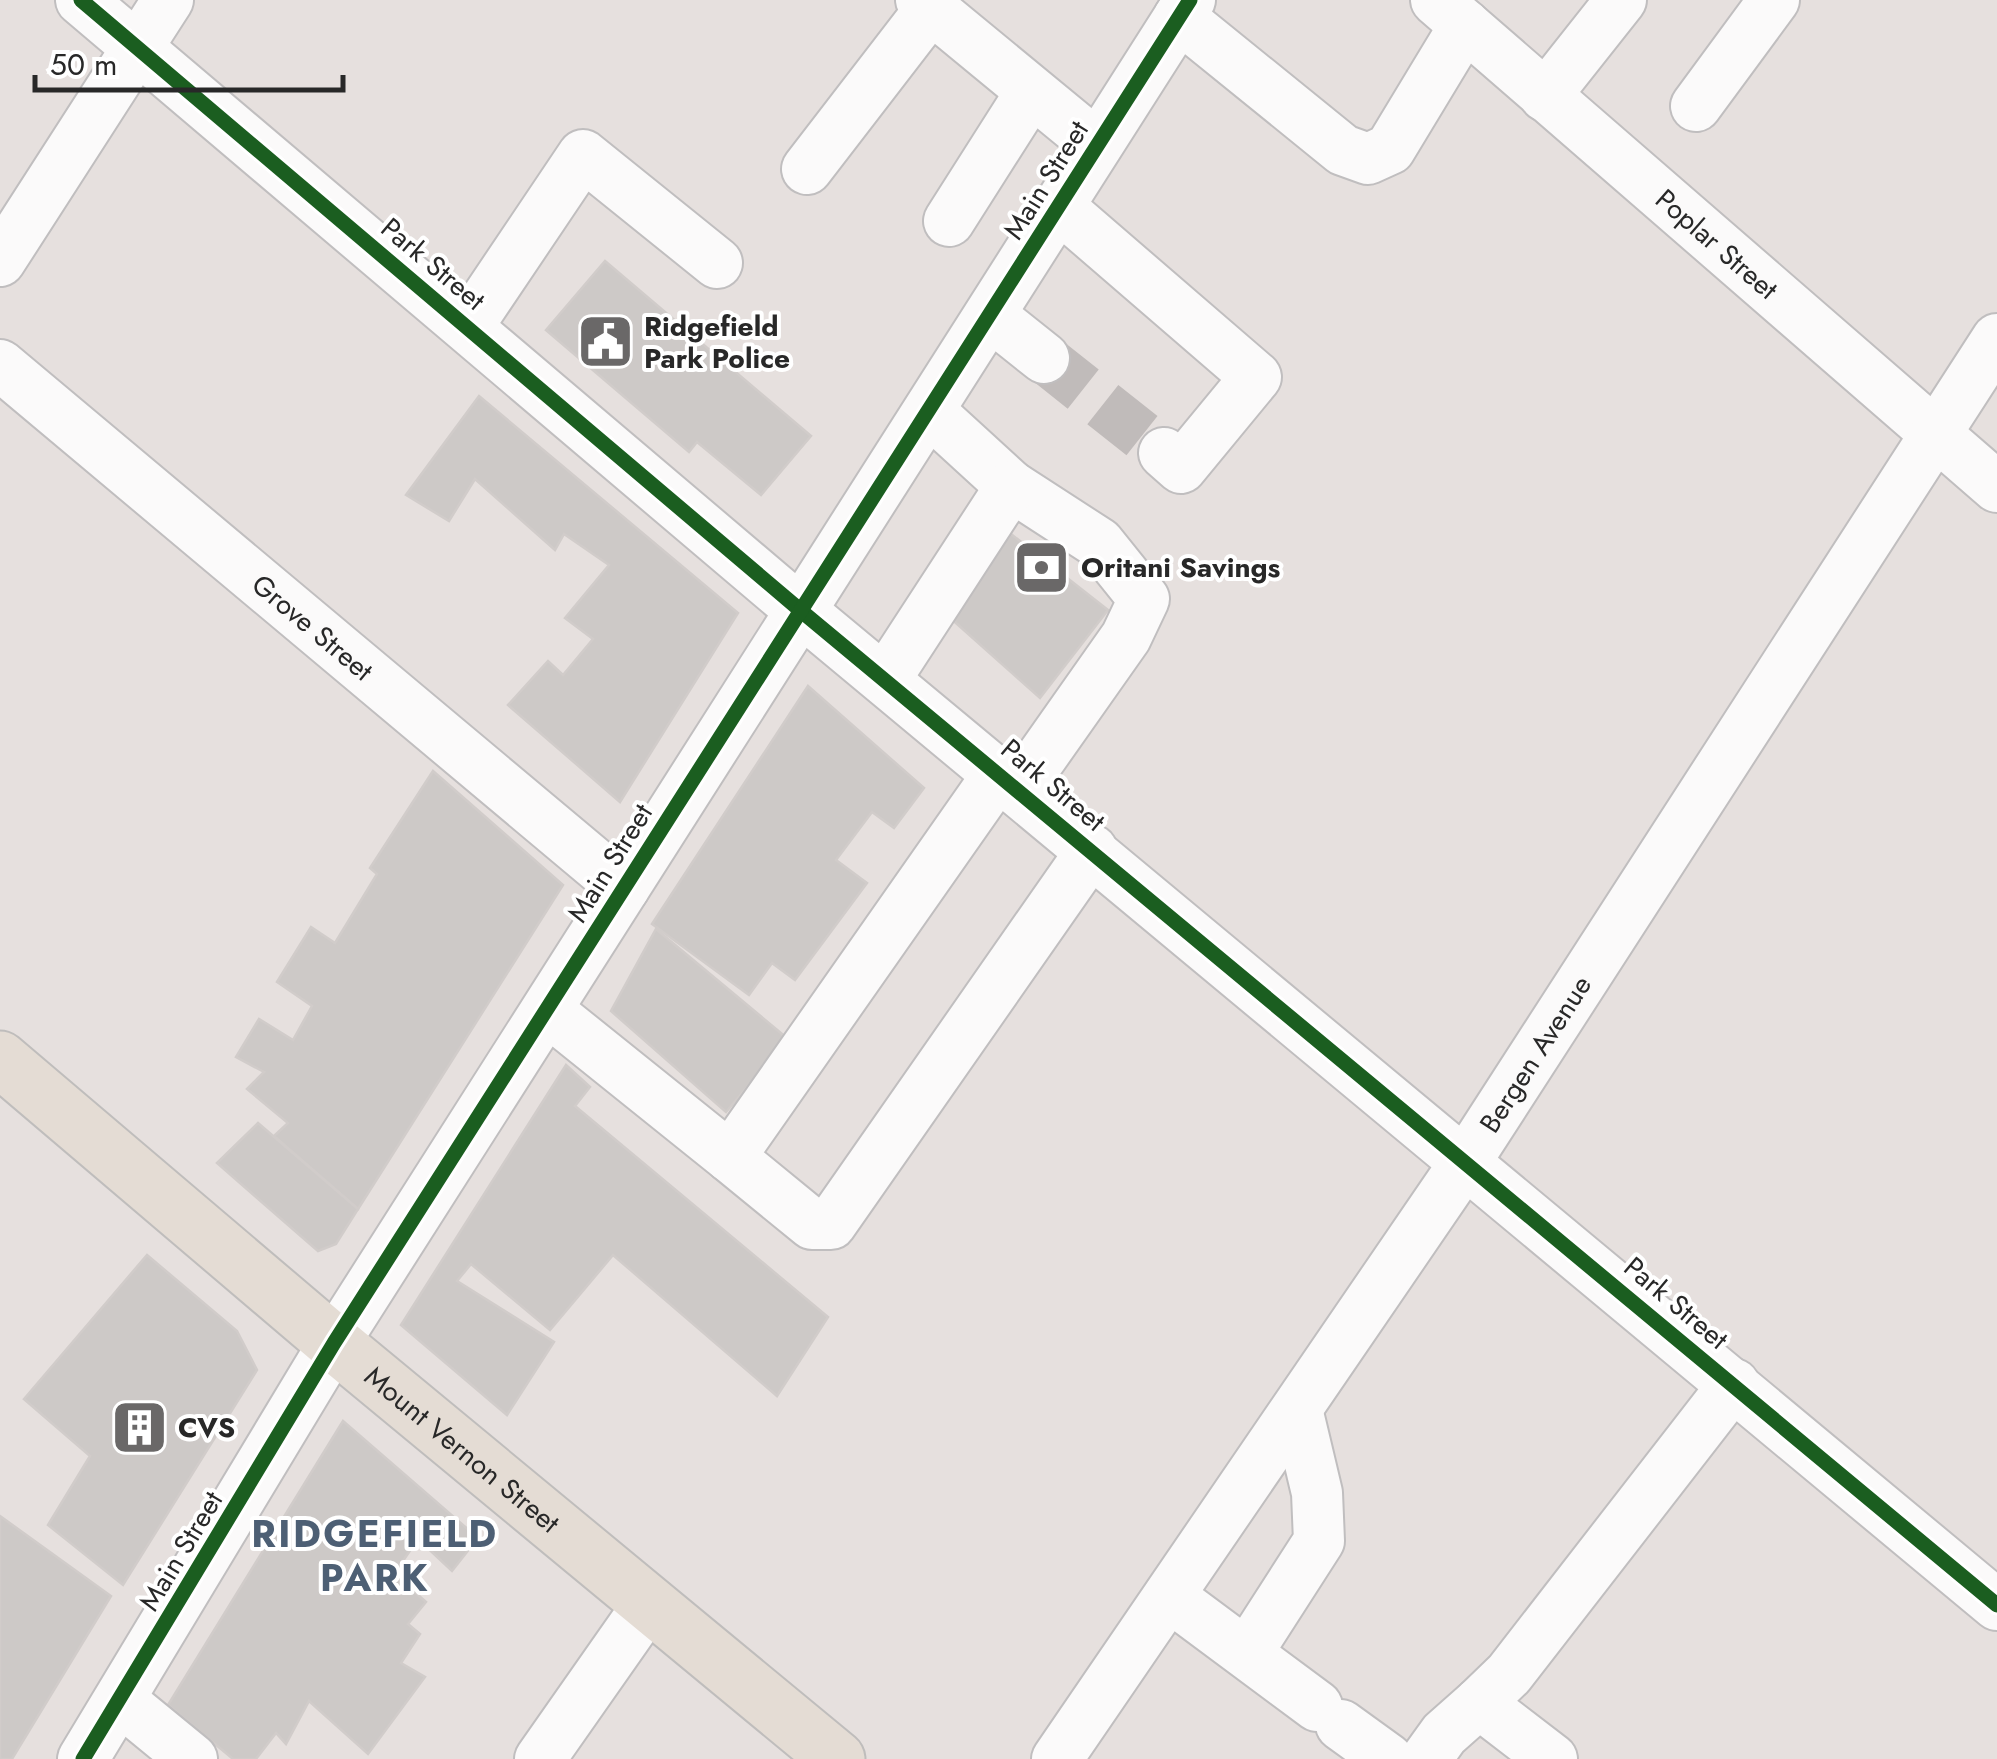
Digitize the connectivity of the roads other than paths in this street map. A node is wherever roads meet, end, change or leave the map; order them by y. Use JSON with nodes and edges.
{"nodes":[{"id":1,"x":80,"y":0,"type":"edge"},
{"id":2,"x":168,"y":0,"type":"edge"},
{"id":3,"x":1621,"y":0,"type":"edge"},
{"id":4,"x":1774,"y":0,"type":"edge"},
{"id":5,"x":926,"y":4,"type":"edge"},
{"id":6,"x":1184,"y":9,"type":"edge"},
{"id":7,"x":1450,"y":12,"type":"edge"},
{"id":8,"x":137,"y":47,"type":"junction"},
{"id":9,"x":1031,"y":92,"type":"junction"},
{"id":10,"x":1545,"y":96,"type":"junction"},
{"id":11,"x":1696,"y":106,"type":"dead end"},
{"id":12,"x":1097,"y":146,"type":"junction"},
{"id":13,"x":807,"y":169,"type":"dead end"},
{"id":14,"x":1059,"y":208,"type":"junction"},
{"id":15,"x":949,"y":220,"type":"dead end"},
{"id":16,"x":0,"y":260,"type":"edge"},
{"id":17,"x":716,"y":263,"type":"dead end"},
{"id":18,"x":990,"y":315,"type":"junction"},
{"id":19,"x":468,"y":326,"type":"junction"},
{"id":20,"x":1997,"y":340,"type":"edge"},
{"id":21,"x":1044,"y":358,"type":"tunnel mouth"},
{"id":22,"x":0,"y":365,"type":"edge"},
{"id":23,"x":929,"y":411,"type":"junction"},
{"id":24,"x":1933,"y":434,"type":"junction"},
{"id":25,"x":1164,"y":453,"type":"dead end"},
{"id":26,"x":1011,"y":486,"type":"junction"},
{"id":27,"x":1997,"y":487,"type":"edge"},
{"id":28,"x":800,"y":610,"type":"junction"},
{"id":29,"x":886,"y":678,"type":"junction"},
{"id":30,"x":1009,"y":781,"type":"junction"},
{"id":31,"x":1092,"y":850,"type":"junction"},
{"id":32,"x":624,"y":888,"type":"junction"},
{"id":33,"x":547,"y":1010,"type":"junction"},
{"id":34,"x":0,"y":1059,"type":"edge"},
{"id":35,"x":730,"y":1156,"type":"junction"},
{"id":36,"x":1466,"y":1162,"type":"junction"},
{"id":37,"x":334,"y":1344,"type":"junction"},
{"id":38,"x":1734,"y":1384,"type":"junction"},
{"id":39,"x":1297,"y":1409,"type":"junction"},
{"id":40,"x":1168,"y":1596,"type":"junction"},
{"id":41,"x":650,"y":1602,"type":"junction"},
{"id":42,"x":1997,"y":1604,"type":"edge"},
{"id":43,"x":1247,"y":1653,"type":"junction"},
{"id":44,"x":120,"y":1700,"type":"junction"},
{"id":45,"x":1479,"y":1703,"type":"junction"},
{"id":46,"x":82,"y":1759,"type":"edge"},
{"id":47,"x":192,"y":1759,"type":"edge"},
{"id":48,"x":540,"y":1759,"type":"edge"},
{"id":49,"x":837,"y":1759,"type":"edge"},
{"id":50,"x":1057,"y":1759,"type":"edge"},
{"id":51,"x":1388,"y":1759,"type":"edge"},
{"id":52,"x":1426,"y":1759,"type":"edge"},
{"id":53,"x":1552,"y":1759,"type":"edge"}],
"edges":[{"from":1,"to":8,"type":"street","name":"Park Street"},
{"from":2,"to":8,"type":"street"},
{"from":3,"to":10,"type":"street"},
{"from":4,"to":11,"type":"street"},
{"from":5,"to":9,"type":"street"},
{"from":5,"to":13,"type":"street"},
{"from":6,"to":7,"type":"street"},
{"from":6,"to":12,"type":"street","name":"Main Street"},
{"from":7,"to":10,"type":"street","name":"Poplar Street"},
{"from":8,"to":16,"type":"street"},
{"from":8,"to":19,"type":"street","name":"Park Street"},
{"from":9,"to":12,"type":"street"},
{"from":9,"to":15,"type":"street"},
{"from":10,"to":24,"type":"street","name":"Poplar Street"},
{"from":12,"to":14,"type":"street","name":"Main Street"},
{"from":14,"to":18,"type":"street","name":"Main Street"},
{"from":14,"to":25,"type":"street"},
{"from":17,"to":19,"type":"street"},
{"from":18,"to":21,"type":"street"},
{"from":18,"to":23,"type":"street","name":"Main Street"},
{"from":19,"to":28,"type":"street","name":"Park Street"},
{"from":20,"to":24,"type":"street","name":"Bergen Avenue"},
{"from":22,"to":32,"type":"street","name":"Grove Street"},
{"from":23,"to":26,"type":"street"},
{"from":23,"to":28,"type":"street","name":"Main Street"},
{"from":24,"to":27,"type":"street","name":"Poplar Street"},
{"from":24,"to":36,"type":"street","name":"Bergen Avenue"},
{"from":26,"to":29,"type":"street"},
{"from":26,"to":30,"type":"street"},
{"from":28,"to":29,"type":"street","name":"Park Street"},
{"from":28,"to":32,"type":"street","name":"Main Street"},
{"from":29,"to":30,"type":"street","name":"Park Street"},
{"from":30,"to":31,"type":"street","name":"Park Street"},
{"from":30,"to":35,"type":"street"},
{"from":31,"to":35,"type":"street"},
{"from":31,"to":36,"type":"street","name":"Park Street"},
{"from":32,"to":33,"type":"street","name":"Main Street"},
{"from":33,"to":35,"type":"street"},
{"from":33,"to":37,"type":"street","name":"Main Street"},
{"from":34,"to":37,"type":"main road","name":"Mount Vernon Street"},
{"from":36,"to":38,"type":"street","name":"Park Street"},
{"from":36,"to":39,"type":"street","name":"Bergen Avenue"},
{"from":37,"to":41,"type":"main road","name":"Mount Vernon Street"},
{"from":37,"to":44,"type":"street","name":"Main Street"},
{"from":38,"to":42,"type":"street","name":"Park Street"},
{"from":38,"to":45,"type":"street"},
{"from":39,"to":40,"type":"street","name":"Bergen Avenue"},
{"from":39,"to":43,"type":"street"},
{"from":40,"to":43,"type":"street"},
{"from":40,"to":50,"type":"street","name":"Bergen Avenue"},
{"from":41,"to":48,"type":"street"},
{"from":41,"to":49,"type":"main road","name":"Mount Vernon Street"},
{"from":43,"to":51,"type":"street"},
{"from":44,"to":46,"type":"street","name":"Main Street"},
{"from":44,"to":47,"type":"street"},
{"from":45,"to":52,"type":"street"},
{"from":45,"to":53,"type":"street"}]}
